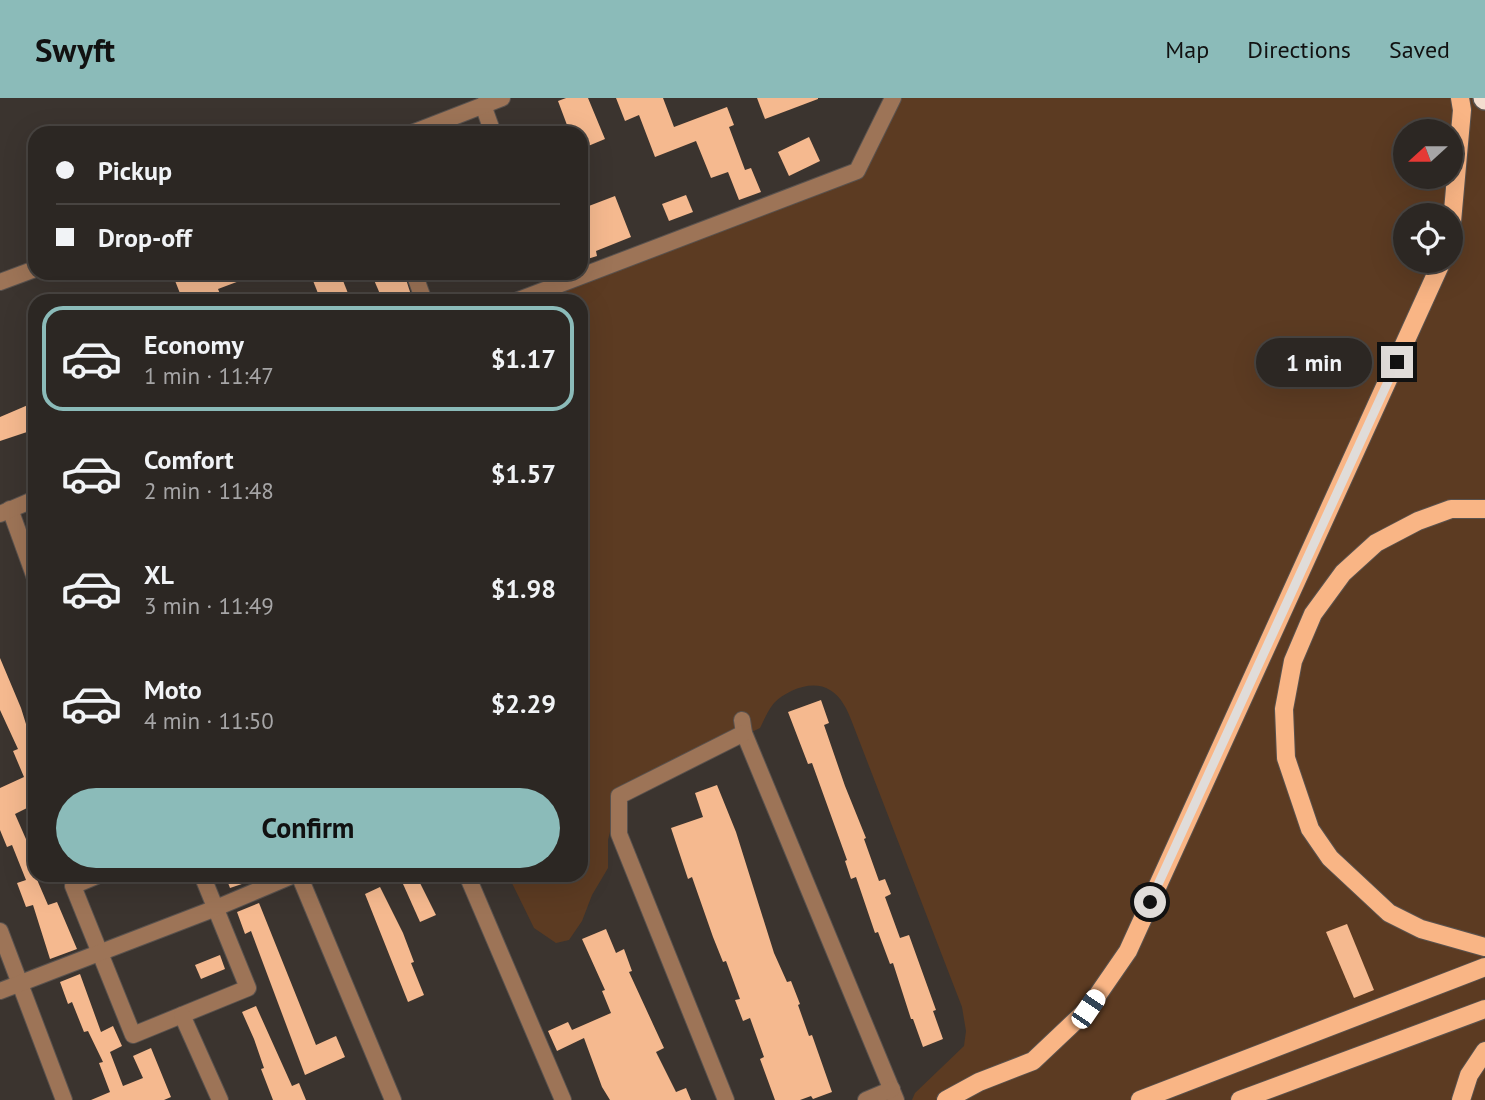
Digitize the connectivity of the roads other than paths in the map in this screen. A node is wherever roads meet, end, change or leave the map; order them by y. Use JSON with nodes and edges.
{"nodes":[{"id":1,"x":502,"y":98,"type":"edge"},
{"id":2,"x":893,"y":98,"type":"edge"},
{"id":3,"x":1460,"y":98,"type":"edge"},
{"id":4,"x":483,"y":105,"type":"junction"},
{"id":5,"x":430,"y":126,"type":"edge"},
{"id":6,"x":490,"y":126,"type":"edge"},
{"id":7,"x":1454,"y":203,"type":"edge"},
{"id":8,"x":588,"y":266,"type":"edge"},
{"id":9,"x":28,"y":272,"type":"edge"},
{"id":10,"x":1437,"y":273,"type":"edge"},
{"id":11,"x":547,"y":280,"type":"edge"},
{"id":12,"x":0,"y":282,"type":"edge"},
{"id":13,"x":526,"y":294,"type":"edge"},
{"id":14,"x":28,"y":502,"type":"edge"},
{"id":15,"x":1485,"y":509,"type":"edge"},
{"id":16,"x":5,"y":512,"type":"edge"},
{"id":17,"x":28,"y":563,"type":"edge"},
{"id":18,"x":82,"y":882,"type":"edge"},
{"id":19,"x":205,"y":882,"type":"edge"},
{"id":20,"x":279,"y":882,"type":"edge"},
{"id":21,"x":299,"y":882,"type":"edge"},
{"id":22,"x":470,"y":882,"type":"edge"},
{"id":23,"x":216,"y":908,"type":"junction"},
{"id":24,"x":0,"y":931,"type":"edge"},
{"id":25,"x":1485,"y":947,"type":"edge"},
{"id":26,"x":100,"y":954,"type":"junction"},
{"id":27,"x":1485,"y":967,"type":"edge"},
{"id":28,"x":21,"y":982,"type":"junction"},
{"id":29,"x":0,"y":991,"type":"edge"},
{"id":30,"x":1485,"y":1009,"type":"edge"},
{"id":31,"x":182,"y":1015,"type":"junction"},
{"id":32,"x":1485,"y":1051,"type":"edge"},
{"id":33,"x":894,"y":1095,"type":"edge"},
{"id":34,"x":64,"y":1100,"type":"edge"},
{"id":35,"x":220,"y":1100,"type":"edge"},
{"id":36,"x":393,"y":1100,"type":"edge"},
{"id":37,"x":564,"y":1100,"type":"edge"},
{"id":38,"x":726,"y":1100,"type":"edge"},
{"id":39,"x":866,"y":1100,"type":"edge"},
{"id":40,"x":946,"y":1100,"type":"edge"},
{"id":41,"x":1140,"y":1100,"type":"edge"},
{"id":42,"x":1240,"y":1100,"type":"edge"},
{"id":43,"x":1461,"y":1100,"type":"edge"}],
"edges":[{"from":1,"to":4,"type":"street"},
{"from":2,"to":8,"type":"street"},
{"from":3,"to":7,"type":"main road"},
{"from":4,"to":5,"type":"street"},
{"from":4,"to":6,"type":"street"},
{"from":9,"to":12,"type":"street"},
{"from":10,"to":40,"type":"main road"},
{"from":11,"to":13,"type":"street"},
{"from":14,"to":16,"type":"street"},
{"from":15,"to":25,"type":"main road"},
{"from":16,"to":17,"type":"street"},
{"from":18,"to":26,"type":"street"},
{"from":19,"to":23,"type":"street"},
{"from":20,"to":23,"type":"street"},
{"from":21,"to":36,"type":"street"},
{"from":22,"to":37,"type":"street"},
{"from":23,"to":26,"type":"street"},
{"from":23,"to":31,"type":"street"},
{"from":24,"to":28,"type":"street"},
{"from":26,"to":28,"type":"street"},
{"from":26,"to":31,"type":"street"},
{"from":27,"to":41,"type":"main road"},
{"from":28,"to":29,"type":"street"},
{"from":28,"to":34,"type":"street"},
{"from":30,"to":42,"type":"main road"},
{"from":31,"to":35,"type":"street"},
{"from":32,"to":43,"type":"main road"},
{"from":33,"to":38,"type":"street"},
{"from":33,"to":39,"type":"street"}]}
